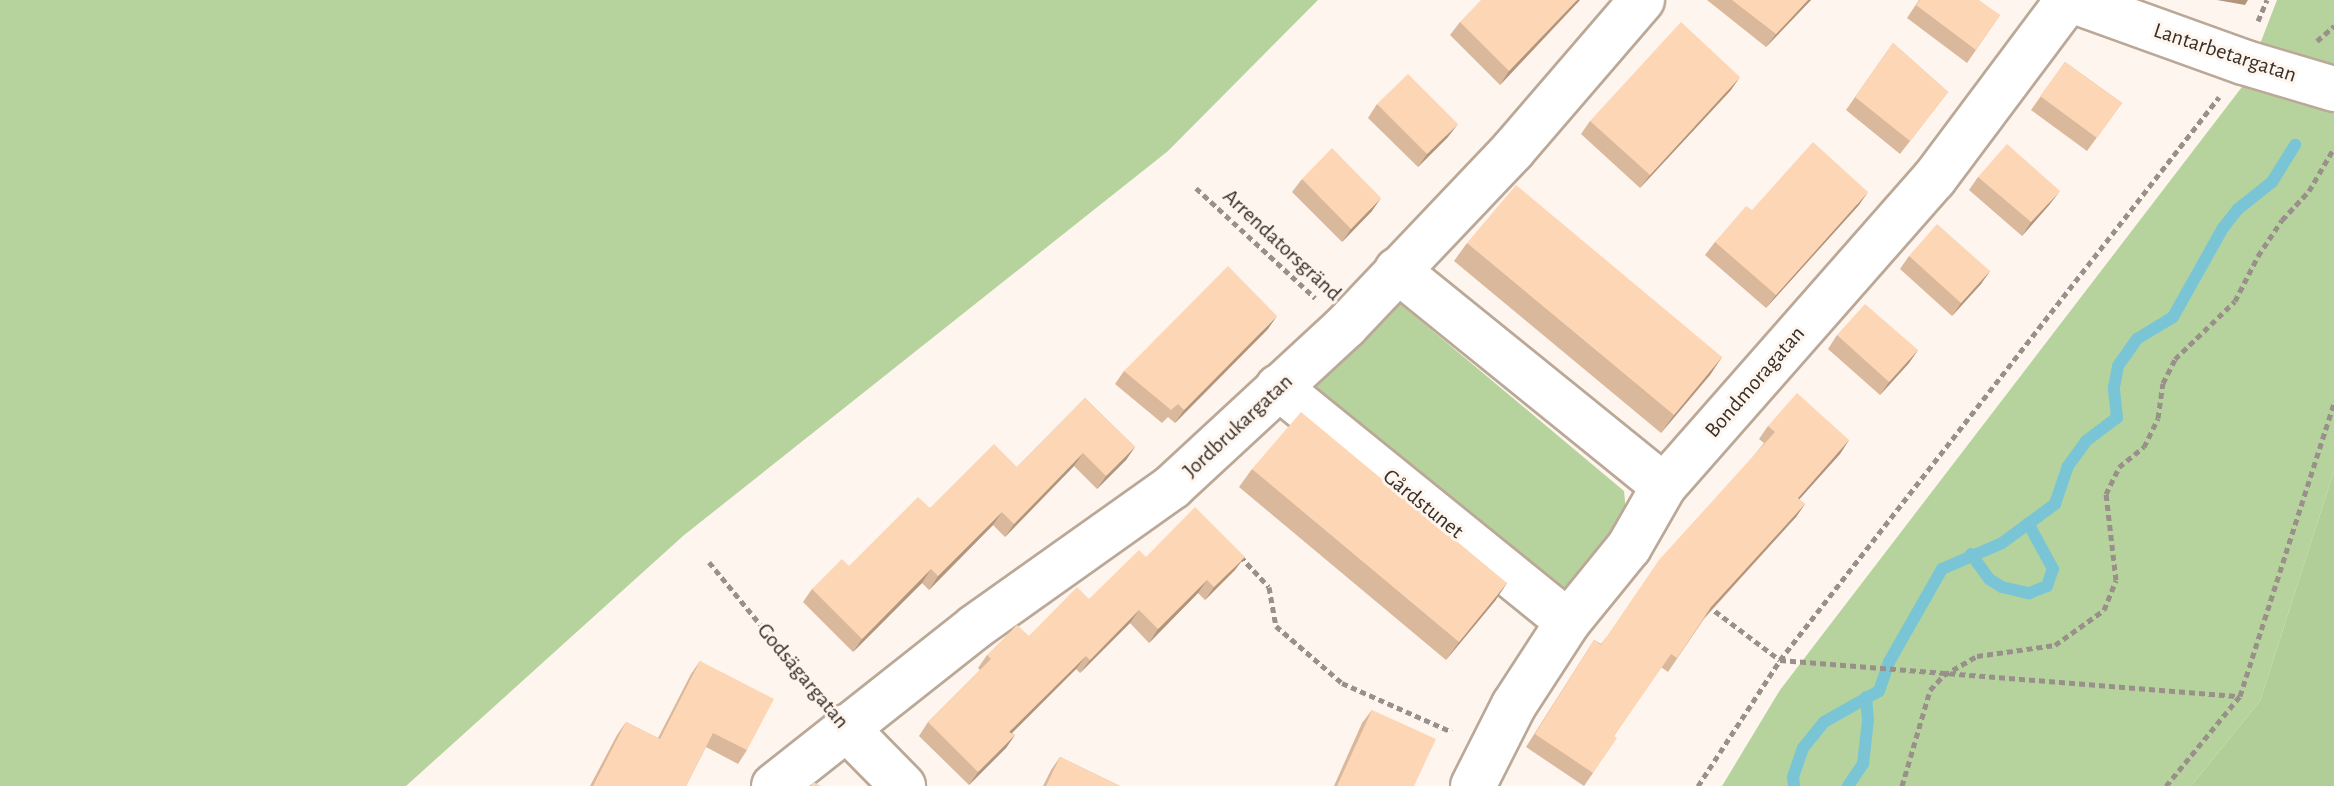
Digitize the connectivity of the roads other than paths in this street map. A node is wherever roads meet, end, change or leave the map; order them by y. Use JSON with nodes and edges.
{"nodes":[{"id":1,"x":1642,"y":0,"type":"edge"},
{"id":2,"x":2070,"y":0,"type":"edge"},
{"id":3,"x":2334,"y":89,"type":"edge"},
{"id":4,"x":1397,"y":270,"type":"junction"},
{"id":5,"x":1278,"y":387,"type":"junction"},
{"id":6,"x":1664,"y":486,"type":"junction"},
{"id":7,"x":1568,"y":622,"type":"junction"},
{"id":8,"x":845,"y":727,"type":"junction"},
{"id":9,"x":1482,"y":768,"type":"edge"},
{"id":10,"x":774,"y":786,"type":"edge"},
{"id":11,"x":903,"y":786,"type":"edge"}],
"edges":[{"from":1,"to":4,"type":"street","name":"Jordbrukargatan"},
{"from":2,"to":3,"type":"street","name":"Lantarbetargatan"},
{"from":2,"to":6,"type":"street","name":"Bondmoragatan"},
{"from":4,"to":5,"type":"street","name":"Jordbrukargatan"},
{"from":4,"to":6,"type":"street"},
{"from":5,"to":7,"type":"street","name":"Gårdstunet"},
{"from":5,"to":8,"type":"street","name":"Jordbrukargatan"},
{"from":6,"to":7,"type":"street","name":"Bondmoragatan"},
{"from":7,"to":9,"type":"street","name":"Bondmoragatan"},
{"from":8,"to":10,"type":"street","name":"Jordbrukargatan"},
{"from":8,"to":11,"type":"street","name":"Godsägargatan"}]}
